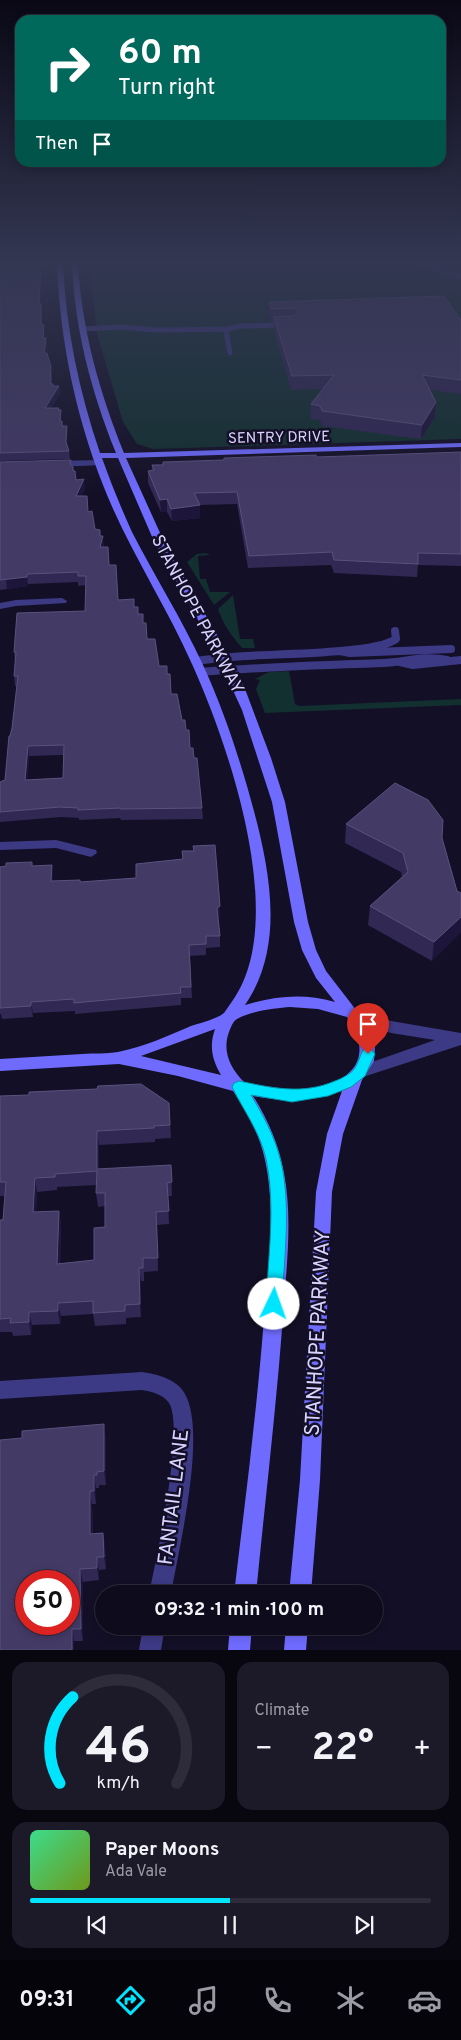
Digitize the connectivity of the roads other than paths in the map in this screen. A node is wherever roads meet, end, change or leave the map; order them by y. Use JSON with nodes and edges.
{"nodes":[{"id":1,"x":68,"y":341,"type":"edge"},
{"id":2,"x":85,"y":341,"type":"edge"},
{"id":3,"x":228,"y":341,"type":"edge"},
{"id":4,"x":230,"y":353,"type":"dead end"},
{"id":5,"x":461,"y":445,"type":"edge"},
{"id":6,"x":461,"y":449,"type":"edge"},
{"id":7,"x":122,"y":458,"type":"junction"},
{"id":8,"x":99,"y":459,"type":"junction"},
{"id":9,"x":49,"y":461,"type":"edge"},
{"id":10,"x":62,"y":601,"type":"dead end"},
{"id":11,"x":0,"y":606,"type":"edge"},
{"id":12,"x":395,"y":631,"type":"dead end"},
{"id":13,"x":451,"y":650,"type":"dead end"},
{"id":14,"x":337,"y":651,"type":"junction"},
{"id":15,"x":447,"y":660,"type":"joint"},
{"id":16,"x":461,"y":660,"type":"edge"},
{"id":17,"x":226,"y":663,"type":"junction"},
{"id":18,"x":197,"y":666,"type":"junction"},
{"id":19,"x":0,"y":846,"type":"edge"},
{"id":20,"x":91,"y":853,"type":"dead end"},
{"id":21,"x":353,"y":1015,"type":"junction"},
{"id":22,"x":231,"y":1016,"type":"junction"},
{"id":23,"x":459,"y":1039,"type":"edge"},
{"id":24,"x":118,"y":1058,"type":"junction"},
{"id":25,"x":0,"y":1065,"type":"edge"},
{"id":26,"x":358,"y":1074,"type":"junction"},
{"id":27,"x":238,"y":1086,"type":"junction"},
{"id":28,"x":0,"y":1390,"type":"edge"},
{"id":29,"x":161,"y":1585,"type":"edge"},
{"id":30,"x":246,"y":1585,"type":"edge"},
{"id":31,"x":301,"y":1585,"type":"edge"},
{"id":32,"x":152,"y":1635,"type":"edge"},
{"id":33,"x":240,"y":1635,"type":"edge"},
{"id":34,"x":296,"y":1635,"type":"edge"},
{"id":35,"x":150,"y":1650,"type":"edge"},
{"id":36,"x":239,"y":1650,"type":"edge"},
{"id":37,"x":295,"y":1650,"type":"edge"}],
"edges":[{"from":1,"to":8,"type":"main road","name":"STANHOPE PARKWAY"},
{"from":2,"to":7,"type":"main road","name":"STANHOPE PARKWAY"},
{"from":3,"to":4,"type":"lane"},
{"from":5,"to":7,"type":"main road","name":"SENTRY DRIVE"},
{"from":6,"to":7,"type":"main road","name":"SENTRY DRIVE"},
{"from":7,"to":8,"type":"main road","name":"SENTRY DRIVE"},
{"from":7,"to":17,"type":"main road","name":"STANHOPE PARKWAY"},
{"from":8,"to":9,"type":"street"},
{"from":8,"to":18,"type":"main road","name":"STANHOPE PARKWAY"},
{"from":10,"to":11,"type":"street"},
{"from":12,"to":14,"type":"lane"},
{"from":13,"to":14,"type":"lane"},
{"from":14,"to":17,"type":"lane"},
{"from":15,"to":16,"type":"lane"},
{"from":15,"to":17,"type":"lane"},
{"from":17,"to":18,"type":"lane"},
{"from":17,"to":18,"type":"lane"},
{"from":17,"to":21,"type":"main road","name":"STANHOPE PARKWAY"},
{"from":18,"to":22,"type":"main road","name":"STANHOPE PARKWAY"},
{"from":19,"to":20,"type":"street"},
{"from":21,"to":22,"type":"main road"},
{"from":21,"to":23,"type":"street"},
{"from":21,"to":26,"type":"main road"},
{"from":22,"to":24,"type":"main road"},
{"from":22,"to":27,"type":"main road"},
{"from":23,"to":26,"type":"street"},
{"from":24,"to":25,"type":"main road"},
{"from":24,"to":27,"type":"main road"},
{"from":26,"to":27,"type":"main road"},
{"from":26,"to":31,"type":"main road","name":"STANHOPE PARKWAY"},
{"from":27,"to":30,"type":"main road"},
{"from":28,"to":29,"type":"street","name":"FANTAIL LANE"},
{"from":32,"to":35,"type":"street"},
{"from":33,"to":36,"type":"main road"},
{"from":34,"to":37,"type":"main road"}]}
